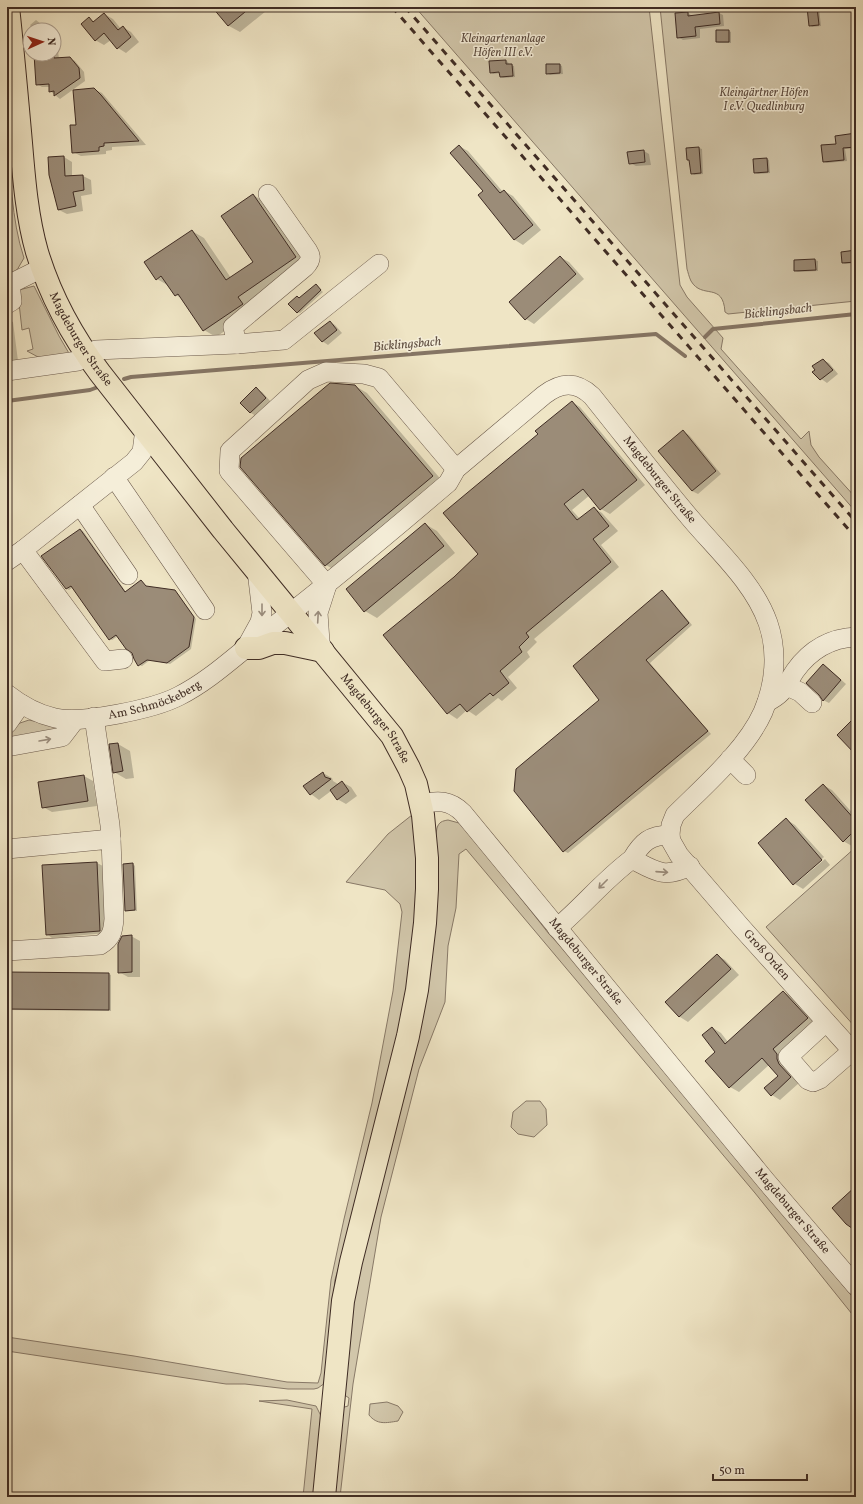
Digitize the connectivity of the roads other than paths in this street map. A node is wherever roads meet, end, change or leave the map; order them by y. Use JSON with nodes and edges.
{"nodes":[{"id":1,"x":8,"y":7,"type":"edge"},
{"id":2,"x":268,"y":194,"type":"dead end"},
{"id":3,"x":379,"y":264,"type":"dead end"},
{"id":4,"x":42,"y":268,"type":"junction"},
{"id":5,"x":7,"y":304,"type":"edge"},
{"id":6,"x":237,"y":344,"type":"junction"},
{"id":7,"x":88,"y":356,"type":"junction"},
{"id":8,"x":7,"y":371,"type":"edge"},
{"id":9,"x":145,"y":429,"type":"junction"},
{"id":10,"x":456,"y":469,"type":"junction"},
{"id":11,"x":114,"y":477,"type":"junction"},
{"id":12,"x":80,"y":505,"type":"junction"},
{"id":13,"x":23,"y":550,"type":"junction"},
{"id":14,"x":7,"y":561,"type":"edge"},
{"id":15,"x":257,"y":571,"type":"junction"},
{"id":16,"x":128,"y":575,"type":"dead end"},
{"id":17,"x":327,"y":585,"type":"junction"},
{"id":18,"x":204,"y":610,"type":"dead end"},
{"id":19,"x":291,"y":612,"type":"junction"},
{"id":20,"x":856,"y":637,"type":"edge"},
{"id":21,"x":246,"y":648,"type":"junction"},
{"id":22,"x":323,"y":651,"type":"junction"},
{"id":23,"x":123,"y":659,"type":"dead end"},
{"id":24,"x":787,"y":686,"type":"junction"},
{"id":25,"x":14,"y":699,"type":"edge"},
{"id":26,"x":767,"y":702,"type":"junction"},
{"id":27,"x":812,"y":703,"type":"dead end"},
{"id":28,"x":94,"y":717,"type":"junction"},
{"id":29,"x":75,"y":720,"type":"junction"},
{"id":30,"x":7,"y":724,"type":"edge"},
{"id":31,"x":7,"y":747,"type":"edge"},
{"id":32,"x":730,"y":759,"type":"junction"},
{"id":33,"x":746,"y":775,"type":"dead end"},
{"id":34,"x":421,"y":804,"type":"junction"},
{"id":35,"x":670,"y":835,"type":"junction"},
{"id":36,"x":110,"y":839,"type":"junction"},
{"id":37,"x":7,"y":849,"type":"edge"},
{"id":38,"x":632,"y":859,"type":"junction"},
{"id":39,"x":684,"y":861,"type":"junction"},
{"id":40,"x":557,"y":928,"type":"junction"},
{"id":41,"x":7,"y":951,"type":"edge"},
{"id":42,"x":826,"y":1022,"type":"junction"},
{"id":43,"x":854,"y":1053,"type":"edge"},
{"id":44,"x":856,"y":1286,"type":"edge"},
{"id":45,"x":324,"y":1497,"type":"edge"}],
"edges":[{"from":1,"to":4,"type":"main road","name":"Magdeburger Straße"},
{"from":2,"to":6,"type":"street"},
{"from":3,"to":6,"type":"street"},
{"from":4,"to":5,"type":"street"},
{"from":4,"to":7,"type":"main road","name":"Magdeburger Straße"},
{"from":6,"to":7,"type":"street"},
{"from":7,"to":8,"type":"street"},
{"from":7,"to":9,"type":"main road","name":"Magdeburger Straße"},
{"from":9,"to":11,"type":"street"},
{"from":9,"to":15,"type":"main road","name":"Magdeburger Straße"},
{"from":10,"to":17,"type":"street","name":"Magdeburger Straße"},
{"from":10,"to":17,"type":"street"},
{"from":10,"to":26,"type":"street","name":"Magdeburger Straße"},
{"from":11,"to":12,"type":"street"},
{"from":11,"to":18,"type":"street"},
{"from":12,"to":13,"type":"street"},
{"from":12,"to":16,"type":"street"},
{"from":13,"to":14,"type":"street"},
{"from":13,"to":23,"type":"street"},
{"from":15,"to":19,"type":"main road","name":"Magdeburger Straße"},
{"from":15,"to":21,"type":"street","one_way":true},
{"from":17,"to":19,"type":"street","name":"Magdeburger Straße"},
{"from":22,"to":17,"type":"street","name":"Magdeburger Straße","one_way":true},
{"from":19,"to":21,"type":"street","name":"Am Schmöckeberg"},
{"from":19,"to":22,"type":"main road","name":"Magdeburger Straße"},
{"from":20,"to":24,"type":"street"},
{"from":21,"to":22,"type":"main road"},
{"from":21,"to":28,"type":"street","name":"Am Schmöckeberg"},
{"from":22,"to":34,"type":"main road","name":"Magdeburger Straße"},
{"from":24,"to":26,"type":"street"},
{"from":24,"to":27,"type":"street"},
{"from":25,"to":29,"type":"street","name":"Am Schmöckeberg"},
{"from":25,"to":30,"type":"street","name":"Am Schmöckeberg"},
{"from":26,"to":32,"type":"street","name":"Magdeburger Straße"},
{"from":28,"to":29,"type":"street","name":"Am Schmöckeberg"},
{"from":28,"to":36,"type":"street"},
{"from":31,"to":29,"type":"street","one_way":true},
{"from":32,"to":33,"type":"street"},
{"from":32,"to":35,"type":"street","name":"Magdeburger Straße"},
{"from":34,"to":40,"type":"street","name":"Magdeburger Straße"},
{"from":34,"to":45,"type":"main road"},
{"from":35,"to":38,"type":"street"},
{"from":35,"to":39,"type":"street"},
{"from":36,"to":37,"type":"street"},
{"from":36,"to":41,"type":"street"},
{"from":38,"to":39,"type":"street","one_way":true},
{"from":38,"to":40,"type":"street","one_way":true},
{"from":39,"to":42,"type":"street","name":"Groß Orden"},
{"from":40,"to":44,"type":"street","name":"Magdeburger Straße"},
{"from":42,"to":43,"type":"street","name":"Groß Orden"},
{"from":42,"to":43,"type":"street"}]}
